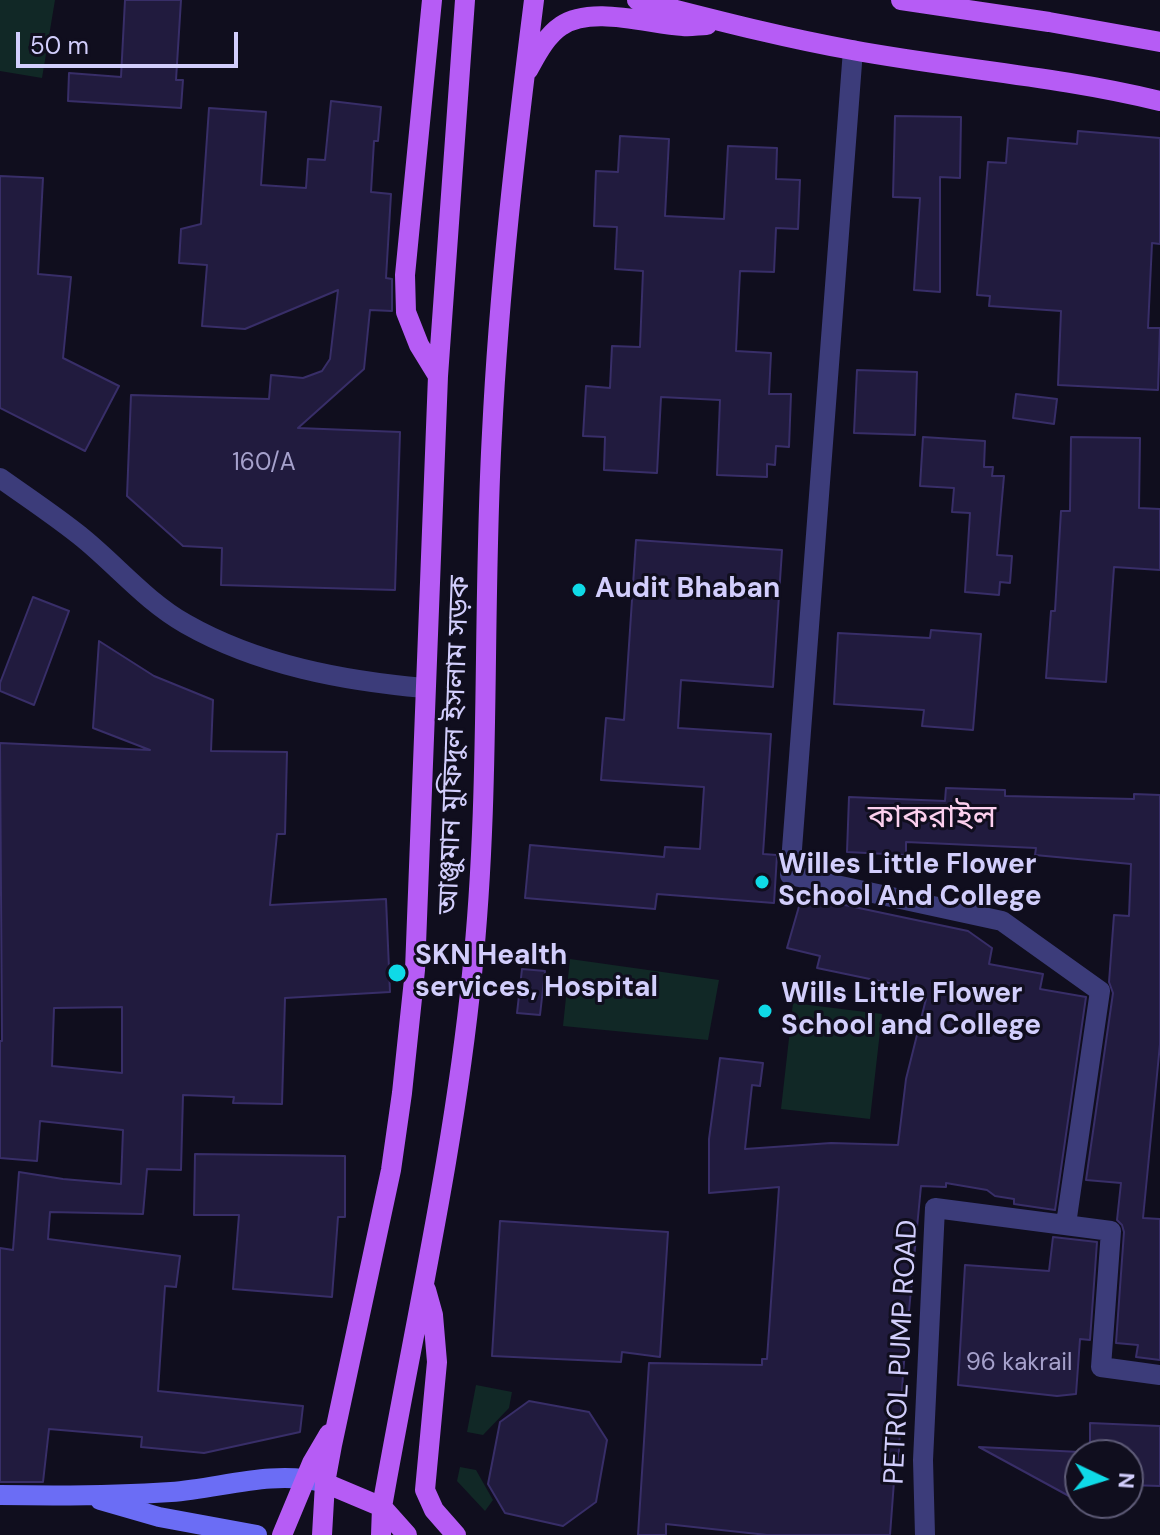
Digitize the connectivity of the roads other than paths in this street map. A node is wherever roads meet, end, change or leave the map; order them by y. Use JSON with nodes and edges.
{"nodes":[{"id":1,"x":432,"y":0,"type":"edge"},
{"id":2,"x":465,"y":0,"type":"edge"},
{"id":3,"x":534,"y":0,"type":"edge"},
{"id":4,"x":637,"y":0,"type":"edge"},
{"id":5,"x":901,"y":0,"type":"edge"},
{"id":6,"x":727,"y":23,"type":"junction"},
{"id":7,"x":1160,"y":42,"type":"edge"},
{"id":8,"x":853,"y":50,"type":"junction"},
{"id":9,"x":525,"y":74,"type":"junction"},
{"id":10,"x":1160,"y":101,"type":"edge"},
{"id":11,"x":438,"y":376,"type":"junction"},
{"id":12,"x":0,"y":478,"type":"edge"},
{"id":13,"x":425,"y":688,"type":"junction"},
{"id":14,"x":1066,"y":1224,"type":"junction"},
{"id":15,"x":425,"y":1286,"type":"junction"},
{"id":16,"x":1160,"y":1375,"type":"edge"},
{"id":17,"x":315,"y":1480,"type":"junction"},
{"id":18,"x":0,"y":1495,"type":"edge"},
{"id":19,"x":89,"y":1497,"type":"junction"},
{"id":20,"x":382,"y":1507,"type":"junction"},
{"id":21,"x":257,"y":1535,"type":"edge"},
{"id":22,"x":282,"y":1535,"type":"edge"},
{"id":23,"x":322,"y":1535,"type":"edge"},
{"id":24,"x":381,"y":1535,"type":"edge"},
{"id":25,"x":407,"y":1535,"type":"edge"},
{"id":26,"x":456,"y":1535,"type":"edge"},
{"id":27,"x":925,"y":1535,"type":"edge"}],
"edges":[{"from":1,"to":11,"type":"main road"},
{"from":2,"to":11,"type":"main road","name":"আঞ্জুমান মুফিদুল ইসলাম সড়ক"},
{"from":3,"to":9,"type":"main road","name":"আঞ্জুমান মুফিদুল ইসলাম সড়ক"},
{"from":4,"to":6,"type":"main road"},
{"from":5,"to":7,"type":"main road"},
{"from":6,"to":8,"type":"main road"},
{"from":6,"to":9,"type":"main road"},
{"from":8,"to":10,"type":"main road"},
{"from":8,"to":14,"type":"street"},
{"from":9,"to":15,"type":"main road","name":"আঞ্জুমান মুফিদুল ইসলাম সড়ক"},
{"from":11,"to":13,"type":"main road","name":"আঞ্জুমান মুফিদুল ইসলাম সড়ক"},
{"from":12,"to":13,"type":"street"},
{"from":13,"to":17,"type":"main road","name":"আঞ্জুমান মুফিদুল ইসলাম সড়ক"},
{"from":14,"to":16,"type":"street","name":"PETROL PUMP ROAD"},
{"from":14,"to":27,"type":"street","name":"PETROL PUMP ROAD"},
{"from":15,"to":20,"type":"main road","name":"আঞ্জুমান মুফিদুল ইসলাম সড়ক"},
{"from":15,"to":26,"type":"main road"},
{"from":17,"to":19,"type":"street"},
{"from":17,"to":20,"type":"main road"},
{"from":17,"to":22,"type":"main road"},
{"from":17,"to":23,"type":"main road","name":"আঞ্জুমান মুফিদুল ইসলাম সড়ক"},
{"from":18,"to":19,"type":"street"},
{"from":19,"to":21,"type":"street"},
{"from":20,"to":24,"type":"main road","name":"আঞ্জুমান মুফিদুল ইসলাম সড়ক"},
{"from":20,"to":25,"type":"main road"}]}
